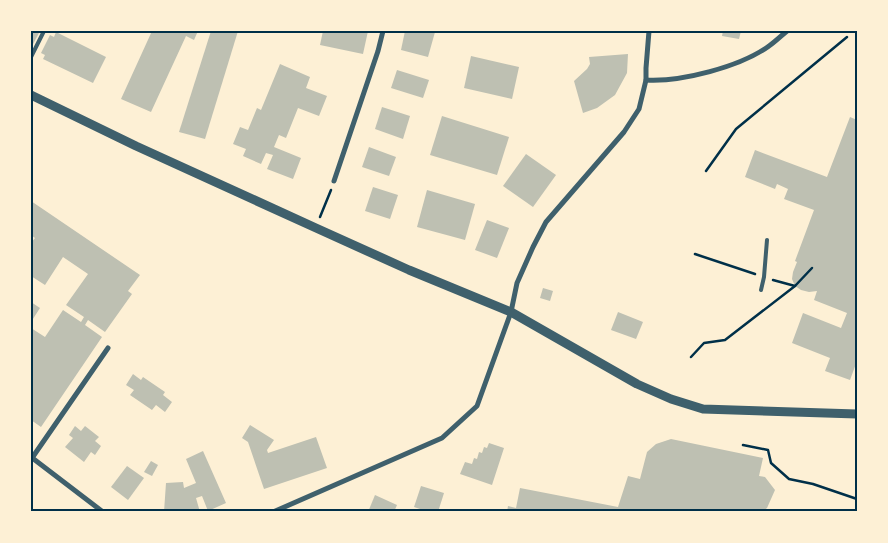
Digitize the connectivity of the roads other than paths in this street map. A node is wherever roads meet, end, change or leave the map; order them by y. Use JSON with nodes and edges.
{"nodes":[{"id":1,"x":44,"y":31,"type":"edge"},
{"id":2,"x":383,"y":31,"type":"edge"},
{"id":3,"x":649,"y":31,"type":"edge"},
{"id":4,"x":787,"y":31,"type":"edge"},
{"id":5,"x":31,"y":57,"type":"edge"},
{"id":6,"x":646,"y":80,"type":"junction"},
{"id":7,"x":31,"y":95,"type":"edge"},
{"id":8,"x":334,"y":181,"type":"dead end"},
{"id":9,"x":767,"y":240,"type":"dead end"},
{"id":10,"x":761,"y":290,"type":"dead end"},
{"id":11,"x":511,"y":312,"type":"junction"},
{"id":12,"x":108,"y":348,"type":"dead end"},
{"id":13,"x":857,"y":414,"type":"edge"},
{"id":14,"x":32,"y":458,"type":"edge"},
{"id":15,"x":103,"y":512,"type":"edge"},
{"id":16,"x":272,"y":512,"type":"edge"}],
"edges":[{"from":1,"to":5,"type":"lane"},
{"from":2,"to":8,"type":"street"},
{"from":3,"to":6,"type":"street"},
{"from":4,"to":6,"type":"street"},
{"from":6,"to":11,"type":"street"},
{"from":7,"to":11,"type":"street"},
{"from":9,"to":10,"type":"lane"},
{"from":11,"to":13,"type":"street"},
{"from":11,"to":16,"type":"street"},
{"from":12,"to":14,"type":"street"},
{"from":14,"to":15,"type":"street"}]}
